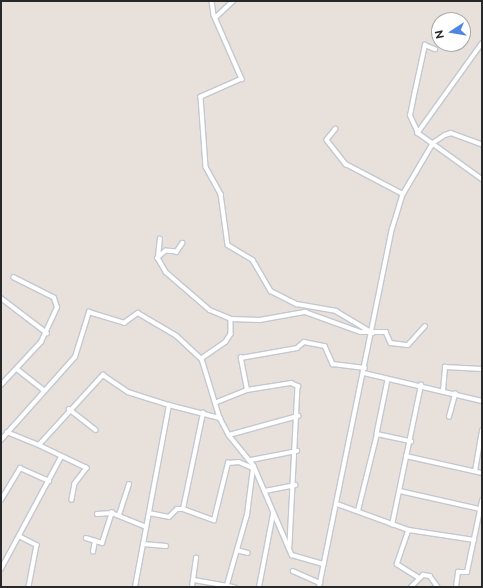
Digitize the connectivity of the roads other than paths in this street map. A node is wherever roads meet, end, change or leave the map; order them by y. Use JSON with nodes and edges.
{"nodes":[{"id":1,"x":212,"y":1,"type":"edge"},
{"id":2,"x":233,"y":1,"type":"edge"},
{"id":3,"x":215,"y":18,"type":"junction"},
{"id":4,"x":482,"y":44,"type":"edge"},
{"id":5,"x":431,"y":47,"type":"edge"},
{"id":6,"x":336,"y":129,"type":"dead end"},
{"id":7,"x":418,"y":133,"type":"junction"},
{"id":8,"x":433,"y":143,"type":"junction"},
{"id":9,"x":482,"y":144,"type":"edge"},
{"id":10,"x":482,"y":179,"type":"edge"},
{"id":11,"x":403,"y":194,"type":"junction"},
{"id":12,"x":160,"y":239,"type":"dead end"},
{"id":13,"x":183,"y":243,"type":"dead end"},
{"id":14,"x":158,"y":258,"type":"junction"},
{"id":15,"x":14,"y":278,"type":"dead end"},
{"id":16,"x":2,"y":299,"type":"edge"},
{"id":17,"x":231,"y":319,"type":"junction"},
{"id":18,"x":425,"y":326,"type":"dead end"},
{"id":19,"x":47,"y":333,"type":"junction"},
{"id":20,"x":372,"y":333,"type":"junction"},
{"id":21,"x":202,"y":359,"type":"junction"},
{"id":22,"x":19,"y":368,"type":"junction"},
{"id":23,"x":482,"y":369,"type":"edge"},
{"id":24,"x":364,"y":371,"type":"junction"},
{"id":25,"x":388,"y":380,"type":"junction"},
{"id":26,"x":1,"y":385,"type":"edge"},
{"id":27,"x":421,"y":385,"type":"junction"},
{"id":28,"x":44,"y":389,"type":"junction"},
{"id":29,"x":247,"y":390,"type":"junction"},
{"id":30,"x":444,"y":391,"type":"junction"},
{"id":31,"x":455,"y":394,"type":"junction"},
{"id":32,"x":482,"y":401,"type":"edge"},
{"id":33,"x":217,"y":402,"type":"junction"},
{"id":34,"x":169,"y":405,"type":"junction"},
{"id":35,"x":70,"y":409,"type":"junction"},
{"id":36,"x":203,"y":413,"type":"junction"},
{"id":37,"x":298,"y":416,"type":"junction"},
{"id":38,"x":449,"y":417,"type":"dead end"},
{"id":39,"x":220,"y":418,"type":"junction"},
{"id":40,"x":96,"y":430,"type":"dead end"},
{"id":41,"x":482,"y":430,"type":"edge"},
{"id":42,"x":7,"y":432,"type":"junction"},
{"id":43,"x":377,"y":434,"type":"junction"},
{"id":44,"x":229,"y":435,"type":"junction"},
{"id":45,"x":1,"y":440,"type":"edge"},
{"id":46,"x":411,"y":442,"type":"junction"},
{"id":47,"x":39,"y":445,"type":"junction"},
{"id":48,"x":297,"y":451,"type":"junction"},
{"id":49,"x":61,"y":456,"type":"junction"},
{"id":50,"x":406,"y":456,"type":"junction"},
{"id":51,"x":251,"y":460,"type":"junction"},
{"id":52,"x":253,"y":467,"type":"junction"},
{"id":53,"x":475,"y":471,"type":"junction"},
{"id":54,"x":482,"y":473,"type":"edge"},
{"id":55,"x":49,"y":481,"type":"junction"},
{"id":56,"x":129,"y":485,"type":"dead end"},
{"id":57,"x":295,"y":485,"type":"junction"},
{"id":58,"x":265,"y":491,"type":"junction"},
{"id":59,"x":400,"y":491,"type":"junction"},
{"id":60,"x":1,"y":500,"type":"edge"},
{"id":61,"x":72,"y":500,"type":"dead end"},
{"id":62,"x":482,"y":501,"type":"edge"},
{"id":63,"x":337,"y":504,"type":"junction"},
{"id":64,"x":183,"y":509,"type":"junction"},
{"id":65,"x":480,"y":510,"type":"junction"},
{"id":66,"x":358,"y":511,"type":"junction"},
{"id":67,"x":112,"y":513,"type":"junction"},
{"id":68,"x":149,"y":513,"type":"junction"},
{"id":69,"x":96,"y":514,"type":"dead end"},
{"id":70,"x":273,"y":514,"type":"junction"},
{"id":71,"x":119,"y":515,"type":"junction"},
{"id":72,"x":392,"y":524,"type":"junction"},
{"id":73,"x":146,"y":527,"type":"junction"},
{"id":74,"x":409,"y":530,"type":"junction"},
{"id":75,"x":19,"y":536,"type":"junction"},
{"id":76,"x":86,"y":538,"type":"dead end"},
{"id":77,"x":474,"y":540,"type":"junction"},
{"id":78,"x":95,"y":541,"type":"junction"},
{"id":79,"x":143,"y":544,"type":"junction"},
{"id":80,"x":166,"y":546,"type":"dead end"},
{"id":81,"x":290,"y":547,"type":"junction"},
{"id":82,"x":236,"y":550,"type":"junction"},
{"id":83,"x":93,"y":552,"type":"dead end"},
{"id":84,"x":248,"y":553,"type":"dead end"},
{"id":85,"x":196,"y":558,"type":"dead end"},
{"id":86,"x":324,"y":564,"type":"junction"},
{"id":87,"x":1,"y":569,"type":"edge"},
{"id":88,"x":293,"y":571,"type":"dead end"},
{"id":89,"x":418,"y":577,"type":"junction"},
{"id":90,"x":194,"y":580,"type":"junction"},
{"id":91,"x":227,"y":585,"type":"junction"},
{"id":92,"x":320,"y":585,"type":"edge"},
{"id":93,"x":29,"y":587,"type":"edge"},
{"id":94,"x":134,"y":587,"type":"edge"},
{"id":95,"x":192,"y":587,"type":"edge"},
{"id":96,"x":234,"y":587,"type":"edge"},
{"id":97,"x":259,"y":587,"type":"edge"},
{"id":98,"x":411,"y":587,"type":"edge"},
{"id":99,"x":438,"y":587,"type":"edge"},
{"id":100,"x":456,"y":587,"type":"edge"}],
"edges":[{"from":1,"to":3,"type":"street"},
{"from":2,"to":3,"type":"street"},
{"from":3,"to":20,"type":"street"},
{"from":4,"to":7,"type":"street"},
{"from":5,"to":7,"type":"street"},
{"from":6,"to":11,"type":"street"},
{"from":7,"to":8,"type":"street"},
{"from":8,"to":9,"type":"street"},
{"from":8,"to":10,"type":"street"},
{"from":8,"to":11,"type":"street"},
{"from":11,"to":20,"type":"street"},
{"from":12,"to":14,"type":"street"},
{"from":13,"to":14,"type":"street"},
{"from":14,"to":17,"type":"street"},
{"from":15,"to":19,"type":"street"},
{"from":16,"to":19,"type":"street"},
{"from":17,"to":20,"type":"street"},
{"from":17,"to":21,"type":"street"},
{"from":18,"to":20,"type":"street"},
{"from":19,"to":22,"type":"street"},
{"from":20,"to":24,"type":"street"},
{"from":21,"to":28,"type":"street"},
{"from":21,"to":33,"type":"street"},
{"from":22,"to":26,"type":"street"},
{"from":22,"to":28,"type":"street"},
{"from":23,"to":30,"type":"street"},
{"from":24,"to":25,"type":"street"},
{"from":24,"to":29,"type":"street"},
{"from":24,"to":63,"type":"street"},
{"from":25,"to":27,"type":"street"},
{"from":25,"to":43,"type":"street"},
{"from":27,"to":30,"type":"street"},
{"from":27,"to":46,"type":"street"},
{"from":28,"to":42,"type":"street"},
{"from":29,"to":33,"type":"street"},
{"from":29,"to":37,"type":"street"},
{"from":30,"to":31,"type":"street"},
{"from":31,"to":32,"type":"street"},
{"from":31,"to":38,"type":"street"},
{"from":33,"to":39,"type":"street"},
{"from":34,"to":35,"type":"street"},
{"from":34,"to":36,"type":"street"},
{"from":34,"to":68,"type":"street"},
{"from":35,"to":40,"type":"street"},
{"from":35,"to":47,"type":"street"},
{"from":36,"to":39,"type":"street"},
{"from":36,"to":64,"type":"street"},
{"from":37,"to":44,"type":"street"},
{"from":37,"to":48,"type":"street"},
{"from":39,"to":44,"type":"street"},
{"from":41,"to":53,"type":"street"},
{"from":42,"to":45,"type":"street"},
{"from":42,"to":47,"type":"street"},
{"from":43,"to":46,"type":"street"},
{"from":43,"to":66,"type":"street"},
{"from":44,"to":51,"type":"street"},
{"from":46,"to":50,"type":"street"},
{"from":47,"to":49,"type":"street"},
{"from":48,"to":51,"type":"street"},
{"from":48,"to":57,"type":"street"},
{"from":49,"to":55,"type":"street"},
{"from":49,"to":61,"type":"street"},
{"from":50,"to":53,"type":"street"},
{"from":50,"to":59,"type":"street"},
{"from":51,"to":52,"type":"street"},
{"from":52,"to":58,"type":"street"},
{"from":52,"to":64,"type":"street"},
{"from":52,"to":82,"type":"street"},
{"from":53,"to":54,"type":"street"},
{"from":55,"to":60,"type":"street"},
{"from":55,"to":75,"type":"street"},
{"from":56,"to":71,"type":"street"},
{"from":57,"to":58,"type":"street"},
{"from":57,"to":81,"type":"street"},
{"from":58,"to":70,"type":"street"},
{"from":59,"to":65,"type":"street"},
{"from":59,"to":72,"type":"street"},
{"from":62,"to":65,"type":"street"},
{"from":63,"to":66,"type":"street"},
{"from":63,"to":86,"type":"street"},
{"from":64,"to":68,"type":"street"},
{"from":65,"to":77,"type":"street"},
{"from":66,"to":72,"type":"street"},
{"from":67,"to":69,"type":"street"},
{"from":67,"to":71,"type":"street"},
{"from":67,"to":78,"type":"street"},
{"from":68,"to":73,"type":"street"},
{"from":70,"to":81,"type":"street"},
{"from":70,"to":97,"type":"street"},
{"from":71,"to":73,"type":"street"},
{"from":72,"to":74,"type":"street"},
{"from":73,"to":79,"type":"street"},
{"from":74,"to":77,"type":"street"},
{"from":74,"to":89,"type":"street"},
{"from":75,"to":87,"type":"street"},
{"from":75,"to":93,"type":"street"},
{"from":76,"to":78,"type":"street"},
{"from":77,"to":100,"type":"street"},
{"from":78,"to":83,"type":"street"},
{"from":79,"to":80,"type":"street"},
{"from":79,"to":94,"type":"street"},
{"from":81,"to":86,"type":"street"},
{"from":82,"to":84,"type":"street"},
{"from":82,"to":91,"type":"street"},
{"from":85,"to":90,"type":"street"},
{"from":86,"to":92,"type":"street"},
{"from":88,"to":92,"type":"street"},
{"from":89,"to":98,"type":"street"},
{"from":89,"to":99,"type":"street"},
{"from":90,"to":91,"type":"street"},
{"from":90,"to":95,"type":"street"},
{"from":91,"to":96,"type":"street"}]}
